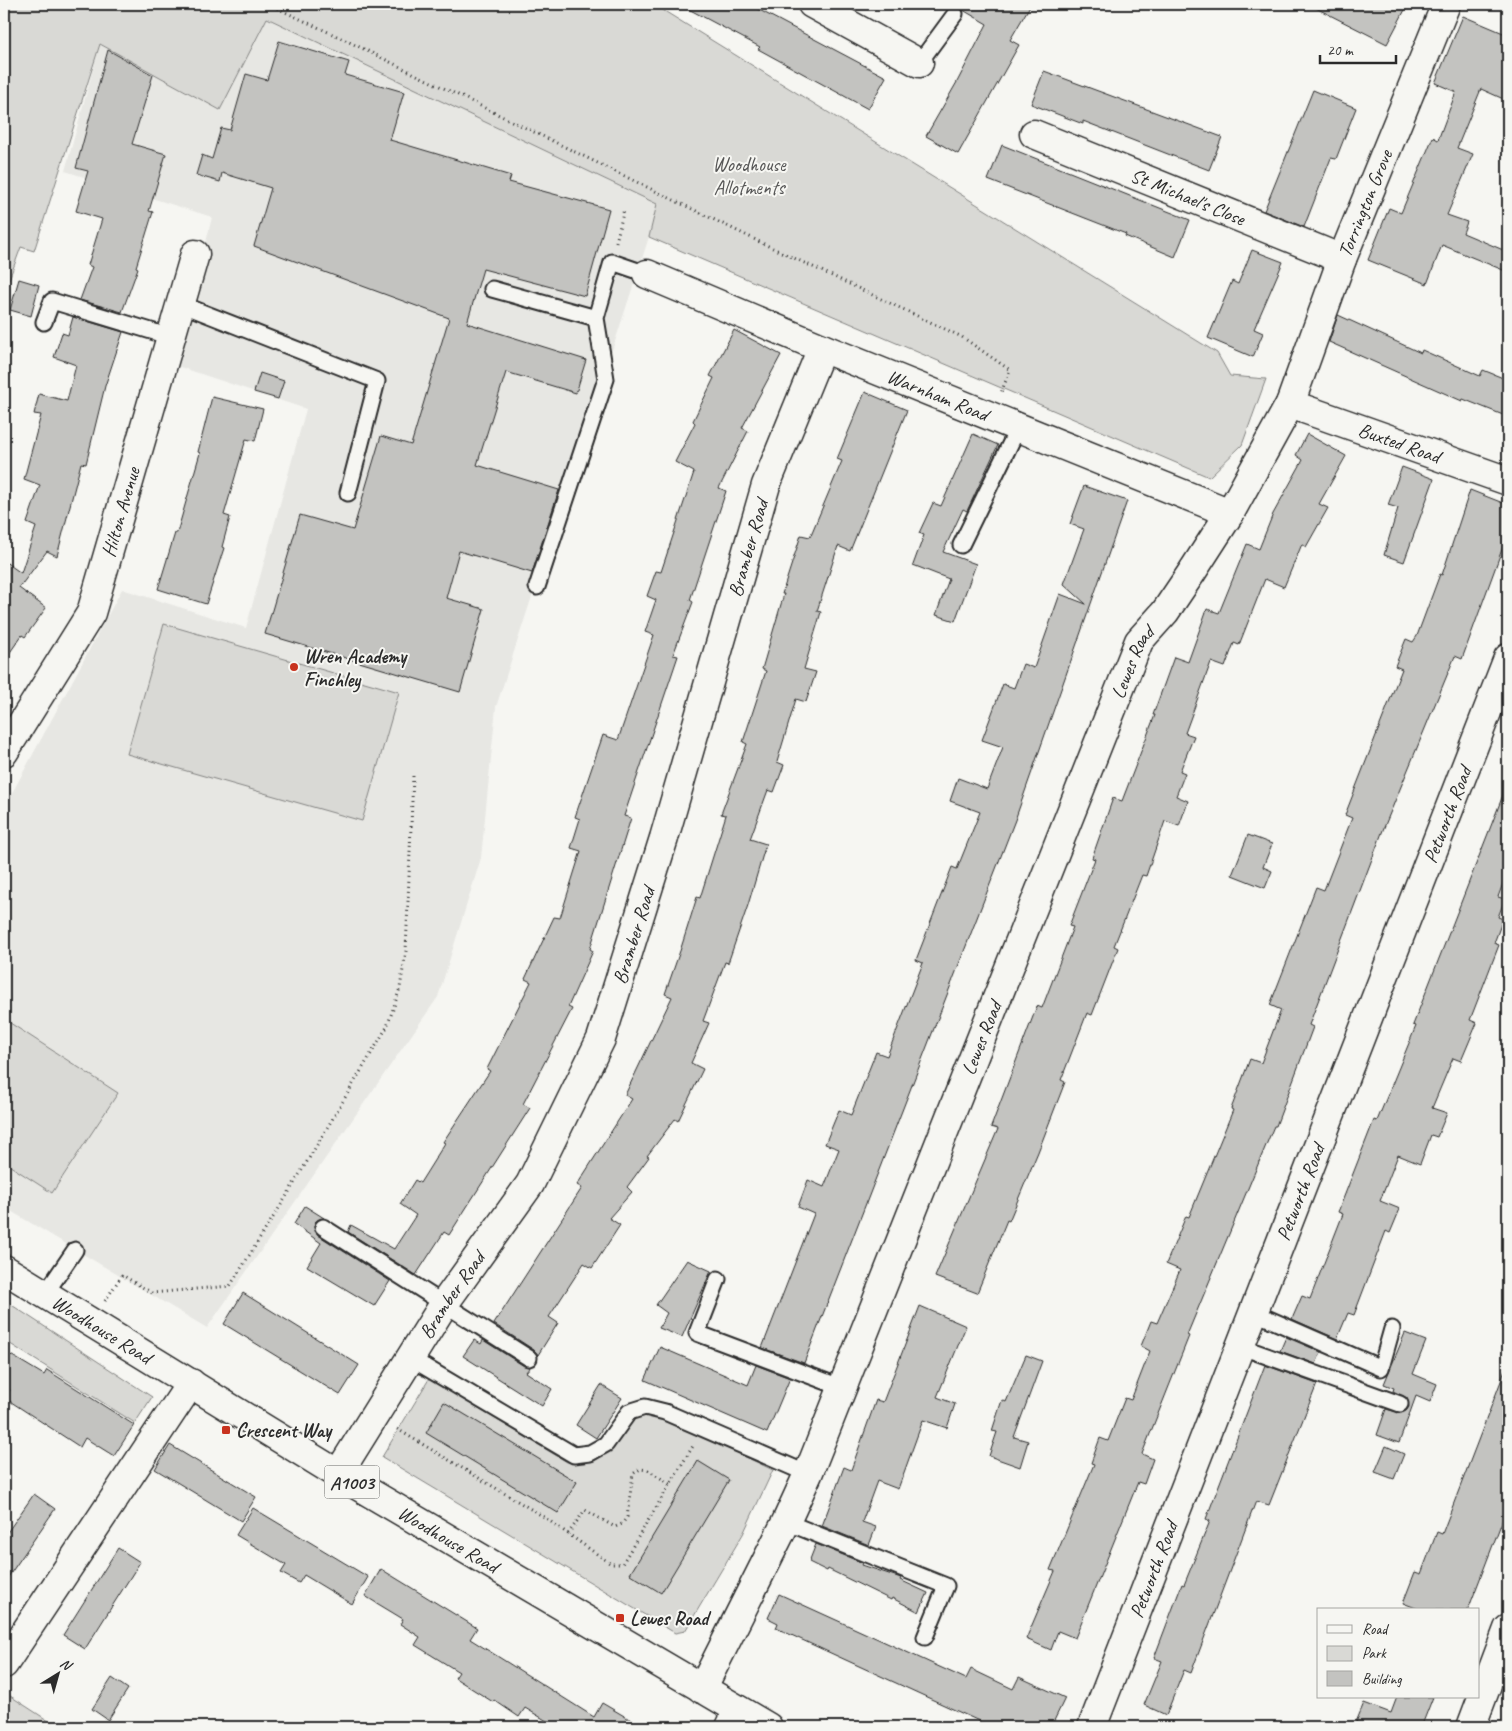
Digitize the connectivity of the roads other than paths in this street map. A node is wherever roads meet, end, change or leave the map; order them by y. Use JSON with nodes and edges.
{"nodes":[{"id":1,"x":812,"y":4,"type":"edge"},
{"id":2,"x":1446,"y":4,"type":"edge"},
{"id":3,"x":955,"y":14,"type":"dead end"},
{"id":4,"x":919,"y":63,"type":"joint"},
{"id":5,"x":1034,"y":134,"type":"dead end"},
{"id":6,"x":195,"y":254,"type":"dead end"},
{"id":7,"x":1342,"y":259,"type":"junction"},
{"id":8,"x":646,"y":274,"type":"joint"},
{"id":9,"x":492,"y":289,"type":"dead end"},
{"id":10,"x":181,"y":304,"type":"junction"},
{"id":11,"x":596,"y":318,"type":"junction"},
{"id":12,"x":44,"y":322,"type":"dead end"},
{"id":13,"x":171,"y":337,"type":"junction"},
{"id":14,"x":822,"y":348,"type":"junction"},
{"id":15,"x":1290,"y":404,"type":"junction"},
{"id":16,"x":1018,"y":428,"type":"junction"},
{"id":17,"x":1508,"y":481,"type":"edge"},
{"id":18,"x":348,"y":493,"type":"dead end"},
{"id":19,"x":1230,"y":513,"type":"junction"},
{"id":20,"x":960,"y":545,"type":"dead end"},
{"id":21,"x":537,"y":587,"type":"dead end"},
{"id":22,"x":1508,"y":658,"type":"edge"},
{"id":23,"x":4,"y":752,"type":"edge"},
{"id":24,"x":323,"y":1228,"type":"dead end"},
{"id":25,"x":75,"y":1250,"type":"dead end"},
{"id":26,"x":4,"y":1269,"type":"edge"},
{"id":27,"x":718,"y":1279,"type":"dead end"},
{"id":28,"x":45,"y":1294,"type":"junction"},
{"id":29,"x":444,"y":1304,"type":"junction"},
{"id":30,"x":1253,"y":1312,"type":"junction"},
{"id":31,"x":1392,"y":1330,"type":"dead end"},
{"id":32,"x":1239,"y":1346,"type":"junction"},
{"id":33,"x":410,"y":1358,"type":"junction"},
{"id":34,"x":529,"y":1358,"type":"dead end"},
{"id":35,"x":191,"y":1383,"type":"junction"},
{"id":36,"x":843,"y":1388,"type":"junction"},
{"id":37,"x":1400,"y":1404,"type":"dead end"},
{"id":38,"x":338,"y":1474,"type":"junction"},
{"id":39,"x":808,"y":1474,"type":"junction"},
{"id":40,"x":786,"y":1522,"type":"junction"},
{"id":41,"x":1508,"y":1630,"type":"edge"},
{"id":42,"x":925,"y":1637,"type":"dead end"},
{"id":43,"x":4,"y":1664,"type":"edge"},
{"id":44,"x":702,"y":1689,"type":"junction"},
{"id":45,"x":734,"y":1719,"type":"edge"},
{"id":46,"x":768,"y":1727,"type":"edge"},
{"id":47,"x":1092,"y":1727,"type":"edge"},
{"id":48,"x":1471,"y":1727,"type":"edge"}],
"edges":[{"from":1,"to":4,"type":"street"},
{"from":2,"to":7,"type":"street","name":"Torrington Grove"},
{"from":3,"to":4,"type":"lane"},
{"from":5,"to":7,"type":"street","name":"St Michael's Close"},
{"from":6,"to":10,"type":"street","name":"Hilton Avenue"},
{"from":7,"to":15,"type":"street","name":"Torrington Grove"},
{"from":8,"to":11,"type":"lane"},
{"from":8,"to":14,"type":"street","name":"Warnham Road"},
{"from":9,"to":11,"type":"lane"},
{"from":10,"to":13,"type":"street","name":"Hilton Avenue"},
{"from":10,"to":18,"type":"lane"},
{"from":11,"to":21,"type":"lane"},
{"from":12,"to":13,"type":"lane"},
{"from":13,"to":23,"type":"street","name":"Hilton Avenue"},
{"from":14,"to":16,"type":"street","name":"Warnham Road"},
{"from":14,"to":29,"type":"street","name":"Bramber Road"},
{"from":15,"to":17,"type":"street","name":"Buxted Road"},
{"from":15,"to":19,"type":"street","name":"Lewes Road"},
{"from":16,"to":19,"type":"street","name":"Warnham Road"},
{"from":16,"to":20,"type":"lane"},
{"from":19,"to":36,"type":"street","name":"Lewes Road"},
{"from":22,"to":30,"type":"street","name":"Petworth Road"},
{"from":24,"to":29,"type":"lane"},
{"from":25,"to":28,"type":"lane"},
{"from":26,"to":28,"type":"street","name":"Woodhouse Road","number":"A1003"},
{"from":27,"to":36,"type":"lane"},
{"from":28,"to":35,"type":"street","name":"Woodhouse Road","number":"A1003"},
{"from":29,"to":33,"type":"street","name":"Bramber Road"},
{"from":29,"to":34,"type":"lane"},
{"from":30,"to":31,"type":"lane"},
{"from":30,"to":32,"type":"street","name":"Petworth Road"},
{"from":32,"to":37,"type":"lane"},
{"from":32,"to":47,"type":"street","name":"Petworth Road"},
{"from":33,"to":38,"type":"street","name":"Bramber Road"},
{"from":33,"to":39,"type":"lane"},
{"from":35,"to":38,"type":"street","name":"Woodhouse Road","number":"A1003"},
{"from":35,"to":43,"type":"street"},
{"from":36,"to":39,"type":"street","name":"Lewes Road"},
{"from":38,"to":44,"type":"street","name":"Woodhouse Road","number":"A1003"},
{"from":39,"to":40,"type":"street","name":"Lewes Road"},
{"from":40,"to":42,"type":"lane"},
{"from":40,"to":44,"type":"street","name":"Lewes Road"},
{"from":41,"to":48,"type":"street"},
{"from":44,"to":45,"type":"street","name":"Woodhouse Road","number":"A1003"},
{"from":45,"to":46,"type":"street","name":"Woodhouse Road","number":"A1003"}]}
